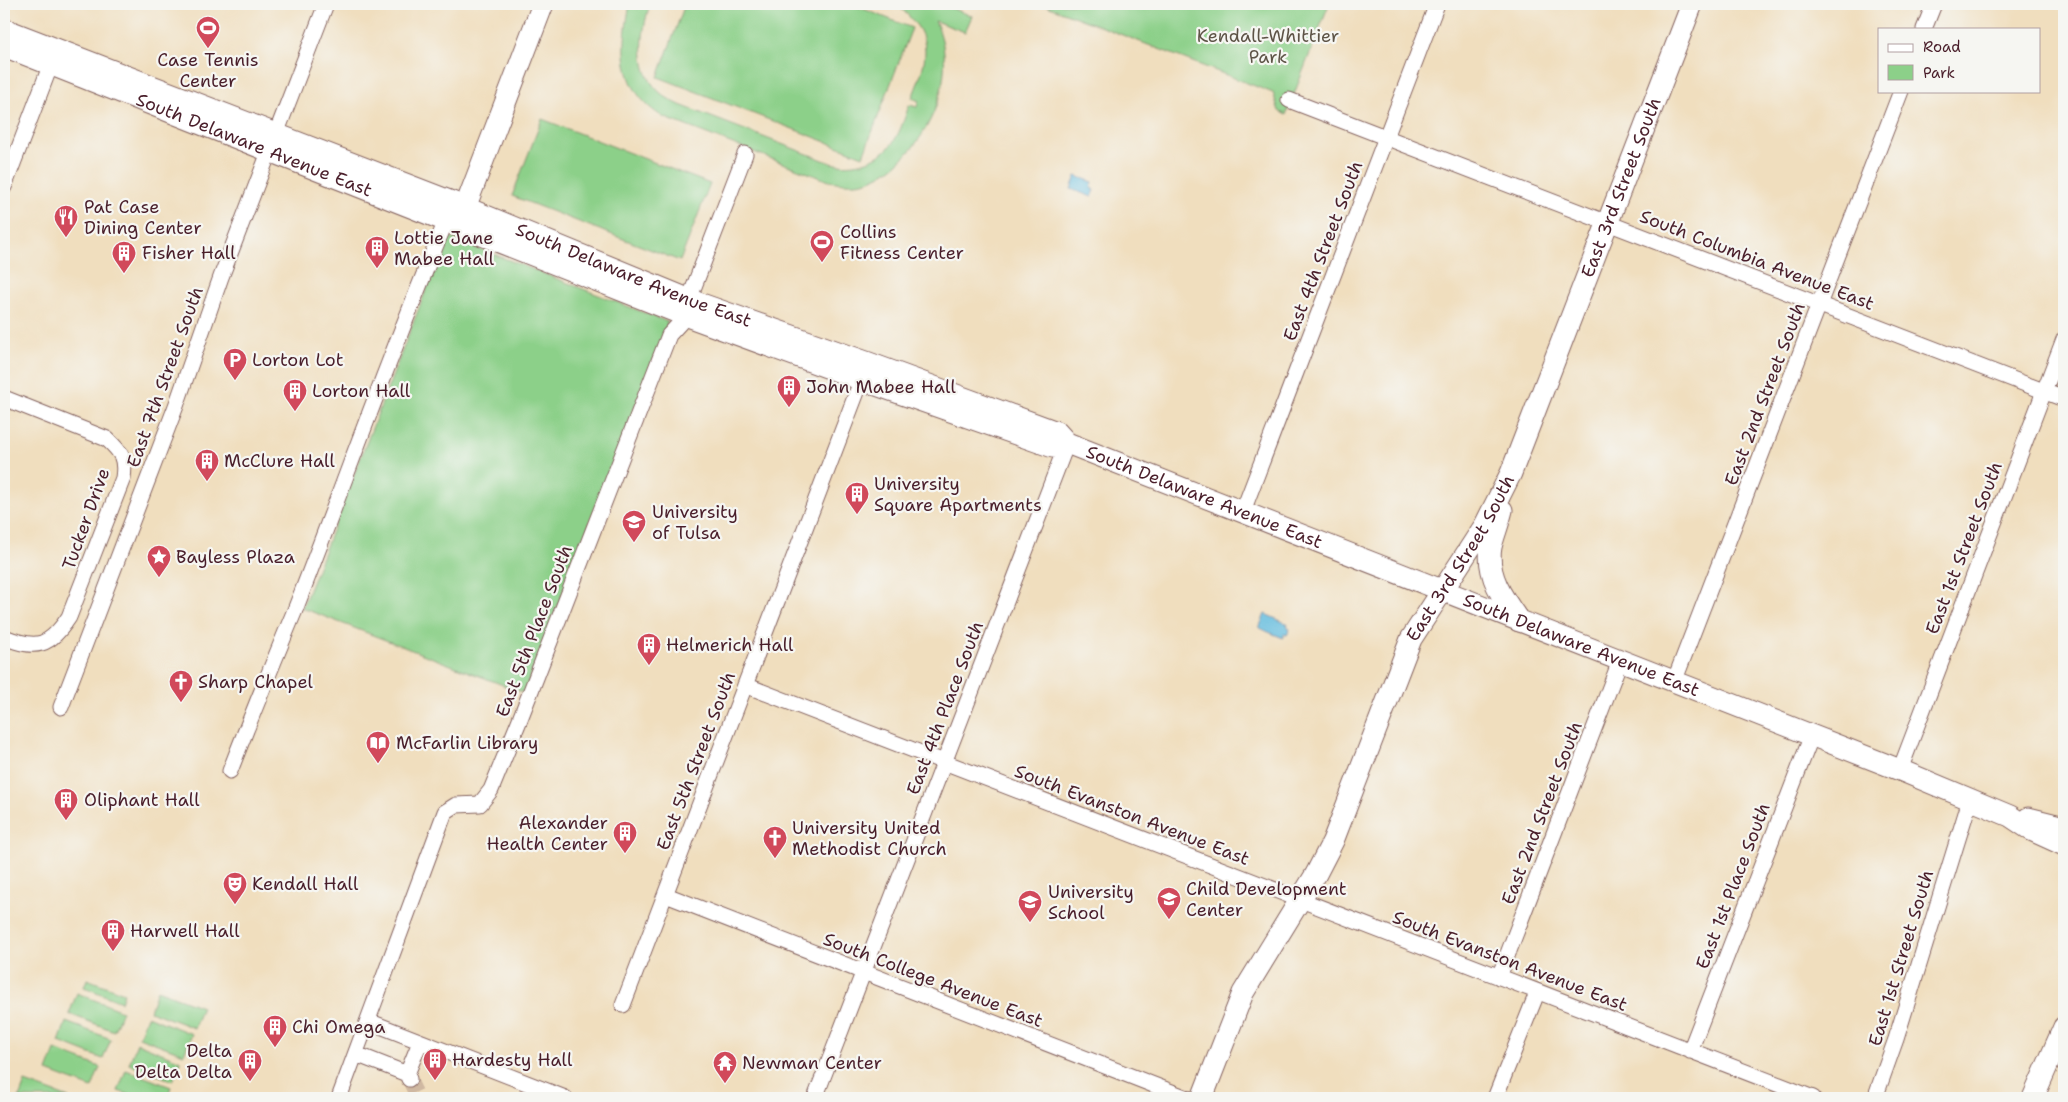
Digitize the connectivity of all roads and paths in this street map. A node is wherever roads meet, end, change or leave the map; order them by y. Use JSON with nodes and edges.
{"nodes":[{"id":1,"x":326,"y":4,"type":"edge"},
{"id":2,"x":543,"y":4,"type":"edge"},
{"id":3,"x":1437,"y":4,"type":"edge"},
{"id":4,"x":1692,"y":4,"type":"edge"},
{"id":5,"x":1934,"y":4,"type":"edge"},
{"id":6,"x":1924,"y":28,"type":"edge"},
{"id":7,"x":4,"y":29,"type":"edge"},
{"id":8,"x":4,"y":46,"type":"edge"},
{"id":9,"x":54,"y":57,"type":"junction"},
{"id":10,"x":1900,"y":92,"type":"edge"},
{"id":11,"x":1289,"y":100,"type":"dead end"},
{"id":12,"x":1386,"y":138,"type":"junction"},
{"id":13,"x":273,"y":142,"type":"junction"},
{"id":14,"x":745,"y":154,"type":"dead end"},
{"id":15,"x":4,"y":187,"type":"edge"},
{"id":16,"x":456,"y":219,"type":"junction"},
{"id":17,"x":1608,"y":223,"type":"junction"},
{"id":18,"x":1820,"y":304,"type":"junction"},
{"id":19,"x":687,"y":308,"type":"junction"},
{"id":20,"x":2064,"y":339,"type":"edge"},
{"id":21,"x":865,"y":371,"type":"junction"},
{"id":22,"x":2044,"y":391,"type":"junction"},
{"id":23,"x":4,"y":398,"type":"edge"},
{"id":24,"x":2064,"y":399,"type":"edge"},
{"id":25,"x":1067,"y":443,"type":"junction"},
{"id":26,"x":1511,"y":474,"type":"junction"},
{"id":27,"x":1243,"y":511,"type":"junction"},
{"id":28,"x":1441,"y":591,"type":"junction"},
{"id":29,"x":1519,"y":621,"type":"junction"},
{"id":30,"x":4,"y":637,"type":"edge"},
{"id":31,"x":1620,"y":661,"type":"junction"},
{"id":32,"x":1674,"y":682,"type":"junction"},
{"id":33,"x":745,"y":685,"type":"junction"},
{"id":34,"x":61,"y":707,"type":"dead end"},
{"id":35,"x":1812,"y":735,"type":"junction"},
{"id":36,"x":945,"y":762,"type":"junction"},
{"id":37,"x":1900,"y":770,"type":"junction"},
{"id":38,"x":230,"y":771,"type":"dead end"},
{"id":39,"x":1970,"y":800,"type":"junction"},
{"id":40,"x":2010,"y":816,"type":"junction"},
{"id":41,"x":2064,"y":827,"type":"edge"},
{"id":42,"x":2064,"y":845,"type":"edge"},
{"id":43,"x":666,"y":895,"type":"junction"},
{"id":44,"x":1300,"y":900,"type":"junction"},
{"id":45,"x":863,"y":973,"type":"junction"},
{"id":46,"x":1499,"y":978,"type":"junction"},
{"id":47,"x":1537,"y":993,"type":"junction"},
{"id":48,"x":623,"y":1005,"type":"dead end"},
{"id":49,"x":368,"y":1021,"type":"junction"},
{"id":50,"x":2064,"y":1027,"type":"edge"},
{"id":51,"x":420,"y":1042,"type":"junction"},
{"id":52,"x":1690,"y":1051,"type":"junction"},
{"id":53,"x":356,"y":1054,"type":"junction"},
{"id":54,"x":339,"y":1098,"type":"edge"},
{"id":55,"x":565,"y":1098,"type":"edge"},
{"id":56,"x":815,"y":1098,"type":"edge"},
{"id":57,"x":1187,"y":1098,"type":"edge"},
{"id":58,"x":1202,"y":1098,"type":"edge"},
{"id":59,"x":1495,"y":1098,"type":"edge"},
{"id":60,"x":1813,"y":1098,"type":"edge"},
{"id":61,"x":1875,"y":1098,"type":"edge"},
{"id":62,"x":2032,"y":1098,"type":"edge"}],
"edges":[{"from":1,"to":13,"type":"street","name":"East 7th Street South"},
{"from":2,"to":16,"type":"street"},
{"from":3,"to":12,"type":"street","name":"East 4th Street South"},
{"from":4,"to":17,"type":"street","name":"East 3rd Street South"},
{"from":5,"to":6,"type":"street"},
{"from":7,"to":9,"type":"street","name":"South Delaware Avenue East"},
{"from":8,"to":9,"type":"street","name":"South Delaware Avenue East"},
{"from":9,"to":13,"type":"street","name":"South Delaware Avenue East"},
{"from":9,"to":15,"type":"street"},
{"from":10,"to":18,"type":"street","name":"East 2nd Street South"},
{"from":11,"to":12,"type":"street","name":"South Columbia Avenue East"},
{"from":12,"to":17,"type":"street","name":"South Columbia Avenue East"},
{"from":12,"to":27,"type":"street","name":"East 4th Street South"},
{"from":13,"to":16,"type":"street","name":"South Delaware Avenue East"},
{"from":13,"to":34,"type":"street","name":"East 7th Street South"},
{"from":14,"to":19,"type":"street","name":"East 5th Place South"},
{"from":16,"to":19,"type":"street","name":"South Delaware Avenue East"},
{"from":16,"to":38,"type":"street"},
{"from":17,"to":18,"type":"street","name":"South Columbia Avenue East"},
{"from":17,"to":26,"type":"street","name":"East 3rd Street South"},
{"from":18,"to":22,"type":"street","name":"South Columbia Avenue East"},
{"from":18,"to":32,"type":"street","name":"East 2nd Street South"},
{"from":19,"to":21,"type":"street","name":"South Delaware Avenue East"},
{"from":19,"to":49,"type":"street","name":"East 5th Place South"},
{"from":20,"to":22,"type":"street","name":"East 1st Street South"},
{"from":21,"to":25,"type":"street","name":"South Delaware Avenue East"},
{"from":21,"to":33,"type":"street","name":"East 5th Street South"},
{"from":22,"to":24,"type":"street","name":"South Columbia Avenue East"},
{"from":22,"to":37,"type":"street","name":"East 1st Street South"},
{"from":23,"to":30,"type":"street","name":"Tucker Drive"},
{"from":25,"to":27,"type":"street","name":"South Delaware Avenue East"},
{"from":25,"to":36,"type":"street","name":"East 4th Place South"},
{"from":26,"to":28,"type":"street","name":"East 3rd Street South"},
{"from":26,"to":29,"type":"street"},
{"from":27,"to":28,"type":"street","name":"South Delaware Avenue East"},
{"from":28,"to":29,"type":"street","name":"South Delaware Avenue East"},
{"from":28,"to":44,"type":"street","name":"East 3rd Street South"},
{"from":29,"to":31,"type":"street","name":"South Delaware Avenue East"},
{"from":31,"to":32,"type":"street","name":"South Delaware Avenue East"},
{"from":31,"to":46,"type":"street","name":"East 2nd Street South"},
{"from":32,"to":35,"type":"street","name":"South Delaware Avenue East"},
{"from":33,"to":36,"type":"street","name":"South Evanston Avenue East"},
{"from":33,"to":43,"type":"street","name":"East 5th Street South"},
{"from":35,"to":37,"type":"street","name":"South Delaware Avenue East"},
{"from":35,"to":52,"type":"street","name":"East 1st Place South"},
{"from":36,"to":44,"type":"street","name":"South Evanston Avenue East"},
{"from":36,"to":45,"type":"street","name":"East 4th Place South"},
{"from":37,"to":39,"type":"street","name":"South Delaware Avenue East"},
{"from":39,"to":40,"type":"street","name":"South Delaware Avenue East"},
{"from":39,"to":61,"type":"street","name":"East 1st Street South"},
{"from":40,"to":41,"type":"street","name":"South Delaware Avenue East"},
{"from":40,"to":42,"type":"street","name":"South Delaware Avenue East"},
{"from":43,"to":45,"type":"street","name":"South College Avenue East"},
{"from":43,"to":48,"type":"street","name":"East 5th Street South"},
{"from":44,"to":46,"type":"street","name":"South Evanston Avenue East"},
{"from":44,"to":58,"type":"street","name":"East 3rd Street South"},
{"from":45,"to":56,"type":"street","name":"East 4th Place South"},
{"from":45,"to":57,"type":"street","name":"South College Avenue East"},
{"from":46,"to":47,"type":"street","name":"South Evanston Avenue East"},
{"from":47,"to":52,"type":"street","name":"South Evanston Avenue East"},
{"from":47,"to":59,"type":"street"},
{"from":49,"to":51,"type":"street"},
{"from":49,"to":53,"type":"street","name":"East 5th Place South"},
{"from":50,"to":62,"type":"street"},
{"from":51,"to":53,"type":"street"},
{"from":51,"to":55,"type":"street"},
{"from":52,"to":60,"type":"street","name":"South Evanston Avenue East"},
{"from":53,"to":54,"type":"street","name":"East 5th Place South"}]}
